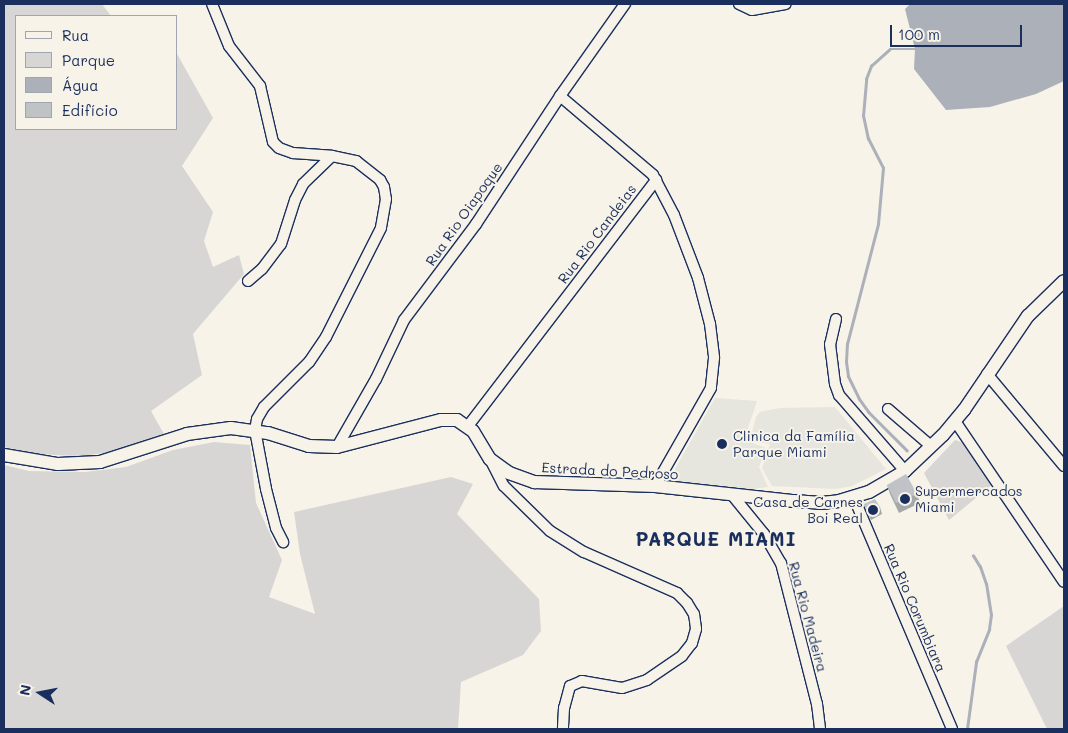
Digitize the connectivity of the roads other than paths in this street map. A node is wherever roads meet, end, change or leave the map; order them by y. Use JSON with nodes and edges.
{"nodes":[{"id":1,"x":213,"y":4,"type":"edge"},
{"id":2,"x":625,"y":4,"type":"edge"},
{"id":3,"x":739,"y":4,"type":"edge"},
{"id":4,"x":785,"y":4,"type":"edge"},
{"id":5,"x":560,"y":96,"type":"junction"},
{"id":6,"x":332,"y":156,"type":"junction"},
{"id":7,"x":656,"y":180,"type":"junction"},
{"id":8,"x":248,"y":281,"type":"dead end"},
{"id":9,"x":1064,"y":281,"type":"edge"},
{"id":10,"x":836,"y":320,"type":"dead end"},
{"id":11,"x":987,"y":374,"type":"junction"},
{"id":12,"x":888,"y":409,"type":"dead end"},
{"id":13,"x":955,"y":421,"type":"junction"},
{"id":14,"x":468,"y":426,"type":"junction"},
{"id":15,"x":256,"y":430,"type":"junction"},
{"id":16,"x":931,"y":446,"type":"junction"},
{"id":17,"x":337,"y":447,"type":"junction"},
{"id":18,"x":4,"y":456,"type":"edge"},
{"id":19,"x":490,"y":459,"type":"junction"},
{"id":20,"x":1064,"y":466,"type":"edge"},
{"id":21,"x":905,"y":471,"type":"junction"},
{"id":22,"x":655,"y":486,"type":"junction"},
{"id":23,"x":733,"y":496,"type":"junction"},
{"id":24,"x":854,"y":498,"type":"junction"},
{"id":25,"x":283,"y":542,"type":"dead end"},
{"id":26,"x":1064,"y":582,"type":"edge"},
{"id":27,"x":563,"y":729,"type":"edge"},
{"id":28,"x":820,"y":729,"type":"edge"},
{"id":29,"x":952,"y":729,"type":"edge"}],
"edges":[{"from":1,"to":6,"type":"street"},
{"from":2,"to":5,"type":"street","name":"Rua Rio Oiapoque"},
{"from":3,"to":4,"type":"street"},
{"from":5,"to":7,"type":"street"},
{"from":5,"to":17,"type":"street","name":"Rua Rio Oiapoque"},
{"from":6,"to":8,"type":"street"},
{"from":6,"to":15,"type":"street"},
{"from":7,"to":14,"type":"street","name":"Rua Rio Candeias"},
{"from":7,"to":22,"type":"street","name":"Rua Rio Candeias"},
{"from":9,"to":11,"type":"main road","name":"Estrada do Pedroso"},
{"from":10,"to":21,"type":"street"},
{"from":11,"to":13,"type":"main road","name":"Estrada do Pedroso"},
{"from":11,"to":20,"type":"street"},
{"from":12,"to":16,"type":"street"},
{"from":13,"to":16,"type":"main road","name":"Estrada do Pedroso"},
{"from":13,"to":26,"type":"street"},
{"from":14,"to":17,"type":"main road"},
{"from":14,"to":19,"type":"main road","name":"Estrada do Pedroso"},
{"from":15,"to":17,"type":"main road"},
{"from":15,"to":18,"type":"main road"},
{"from":15,"to":25,"type":"street"},
{"from":16,"to":21,"type":"main road","name":"Estrada do Pedroso"},
{"from":19,"to":22,"type":"main road","name":"Estrada do Pedroso"},
{"from":19,"to":27,"type":"street"},
{"from":21,"to":24,"type":"main road","name":"Estrada do Pedroso"},
{"from":22,"to":23,"type":"main road","name":"Estrada do Pedroso"},
{"from":23,"to":24,"type":"main road","name":"Estrada do Pedroso"},
{"from":23,"to":28,"type":"street","name":"Rua Rio Madeira"},
{"from":24,"to":29,"type":"street","name":"Rua Rio Corumbiara"}]}
